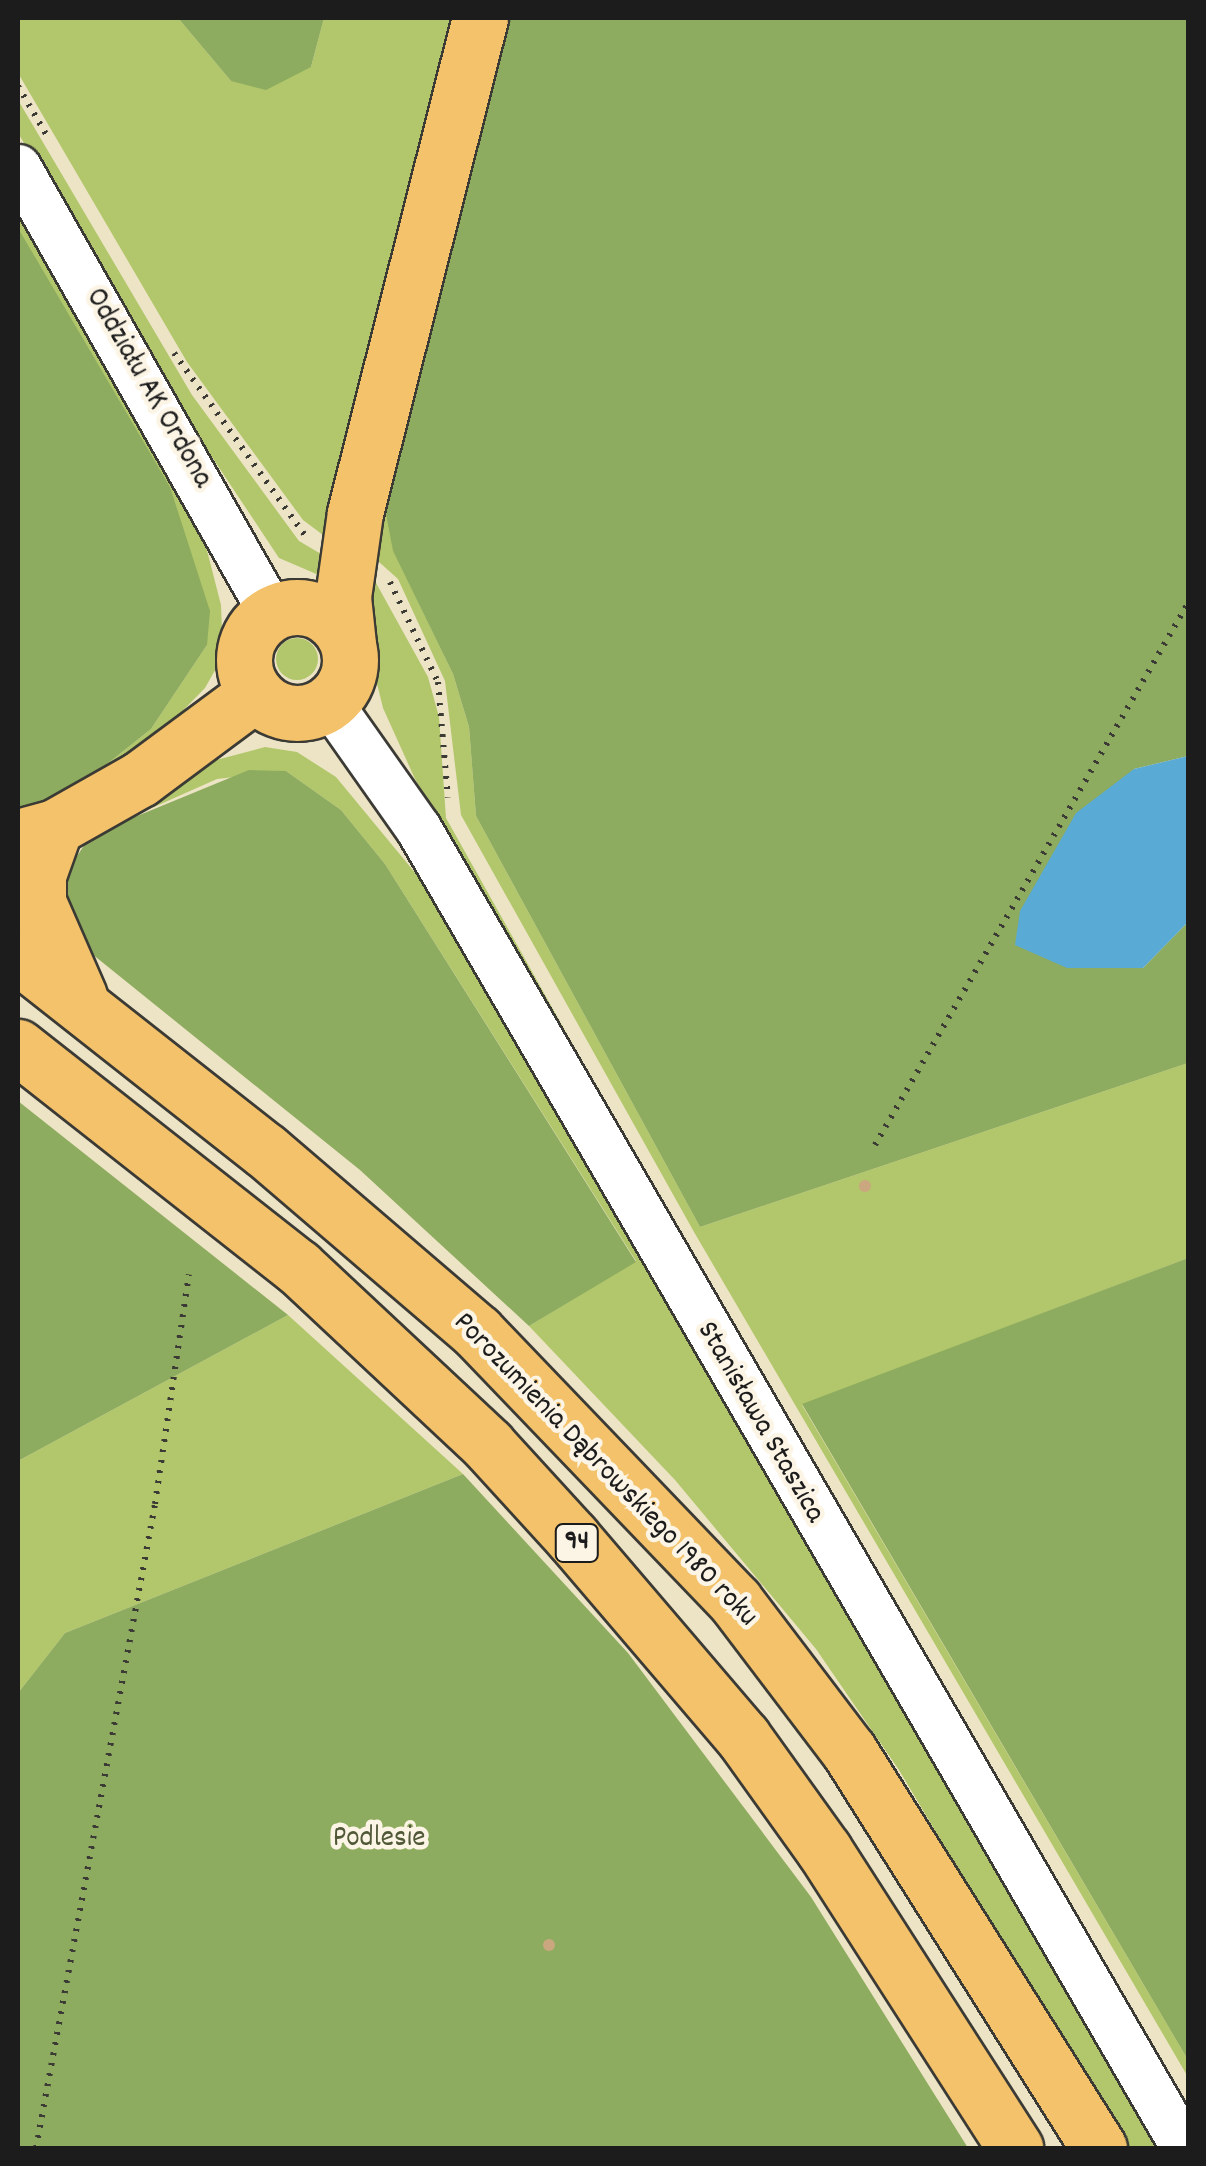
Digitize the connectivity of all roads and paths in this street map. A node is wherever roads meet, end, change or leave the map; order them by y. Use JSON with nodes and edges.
{"nodes":[{"id":1,"x":480,"y":18,"type":"edge"},
{"id":2,"x":18,"y":167,"type":"edge"},
{"id":3,"x":1188,"y":603,"type":"edge"},
{"id":4,"x":272,"y":614,"type":"junction"},
{"id":5,"x":348,"y":644,"type":"junction"},
{"id":6,"x":256,"y":693,"type":"junction"},
{"id":7,"x":330,"y":702,"type":"junction"},
{"id":8,"x":36,"y":832,"type":"edge"},
{"id":9,"x":18,"y":956,"type":"edge"},
{"id":10,"x":85,"y":1007,"type":"junction"},
{"id":11,"x":18,"y":1047,"type":"edge"},
{"id":12,"x":875,"y":1146,"type":"dead end"},
{"id":13,"x":189,"y":1274,"type":"dead end"},
{"id":14,"x":36,"y":2148,"type":"edge"},
{"id":15,"x":1015,"y":2148,"type":"edge"},
{"id":16,"x":1099,"y":2148,"type":"edge"},
{"id":17,"x":1184,"y":2148,"type":"edge"}],
"edges":[{"from":1,"to":5,"type":"main road"},
{"from":2,"to":4,"type":"street","name":"Oddziału AK Ordona"},
{"from":3,"to":12,"type":"path"},
{"from":4,"to":5,"type":"main road"},
{"from":4,"to":6,"type":"main road"},
{"from":5,"to":7,"type":"main road"},
{"from":6,"to":7,"type":"main road"},
{"from":6,"to":8,"type":"main road"},
{"from":7,"to":17,"type":"street","name":"Stanisława Staszica"},
{"from":8,"to":10,"type":"main road"},
{"from":9,"to":10,"type":"main road","name":"Porozumienia Dąbrowskiego 1980 roku","number":"94"},
{"from":10,"to":16,"type":"main road","name":"Porozumienia Dąbrowskiego 1980 roku","number":"94"},
{"from":11,"to":15,"type":"main road","number":"94"},
{"from":13,"to":14,"type":"path"}]}
